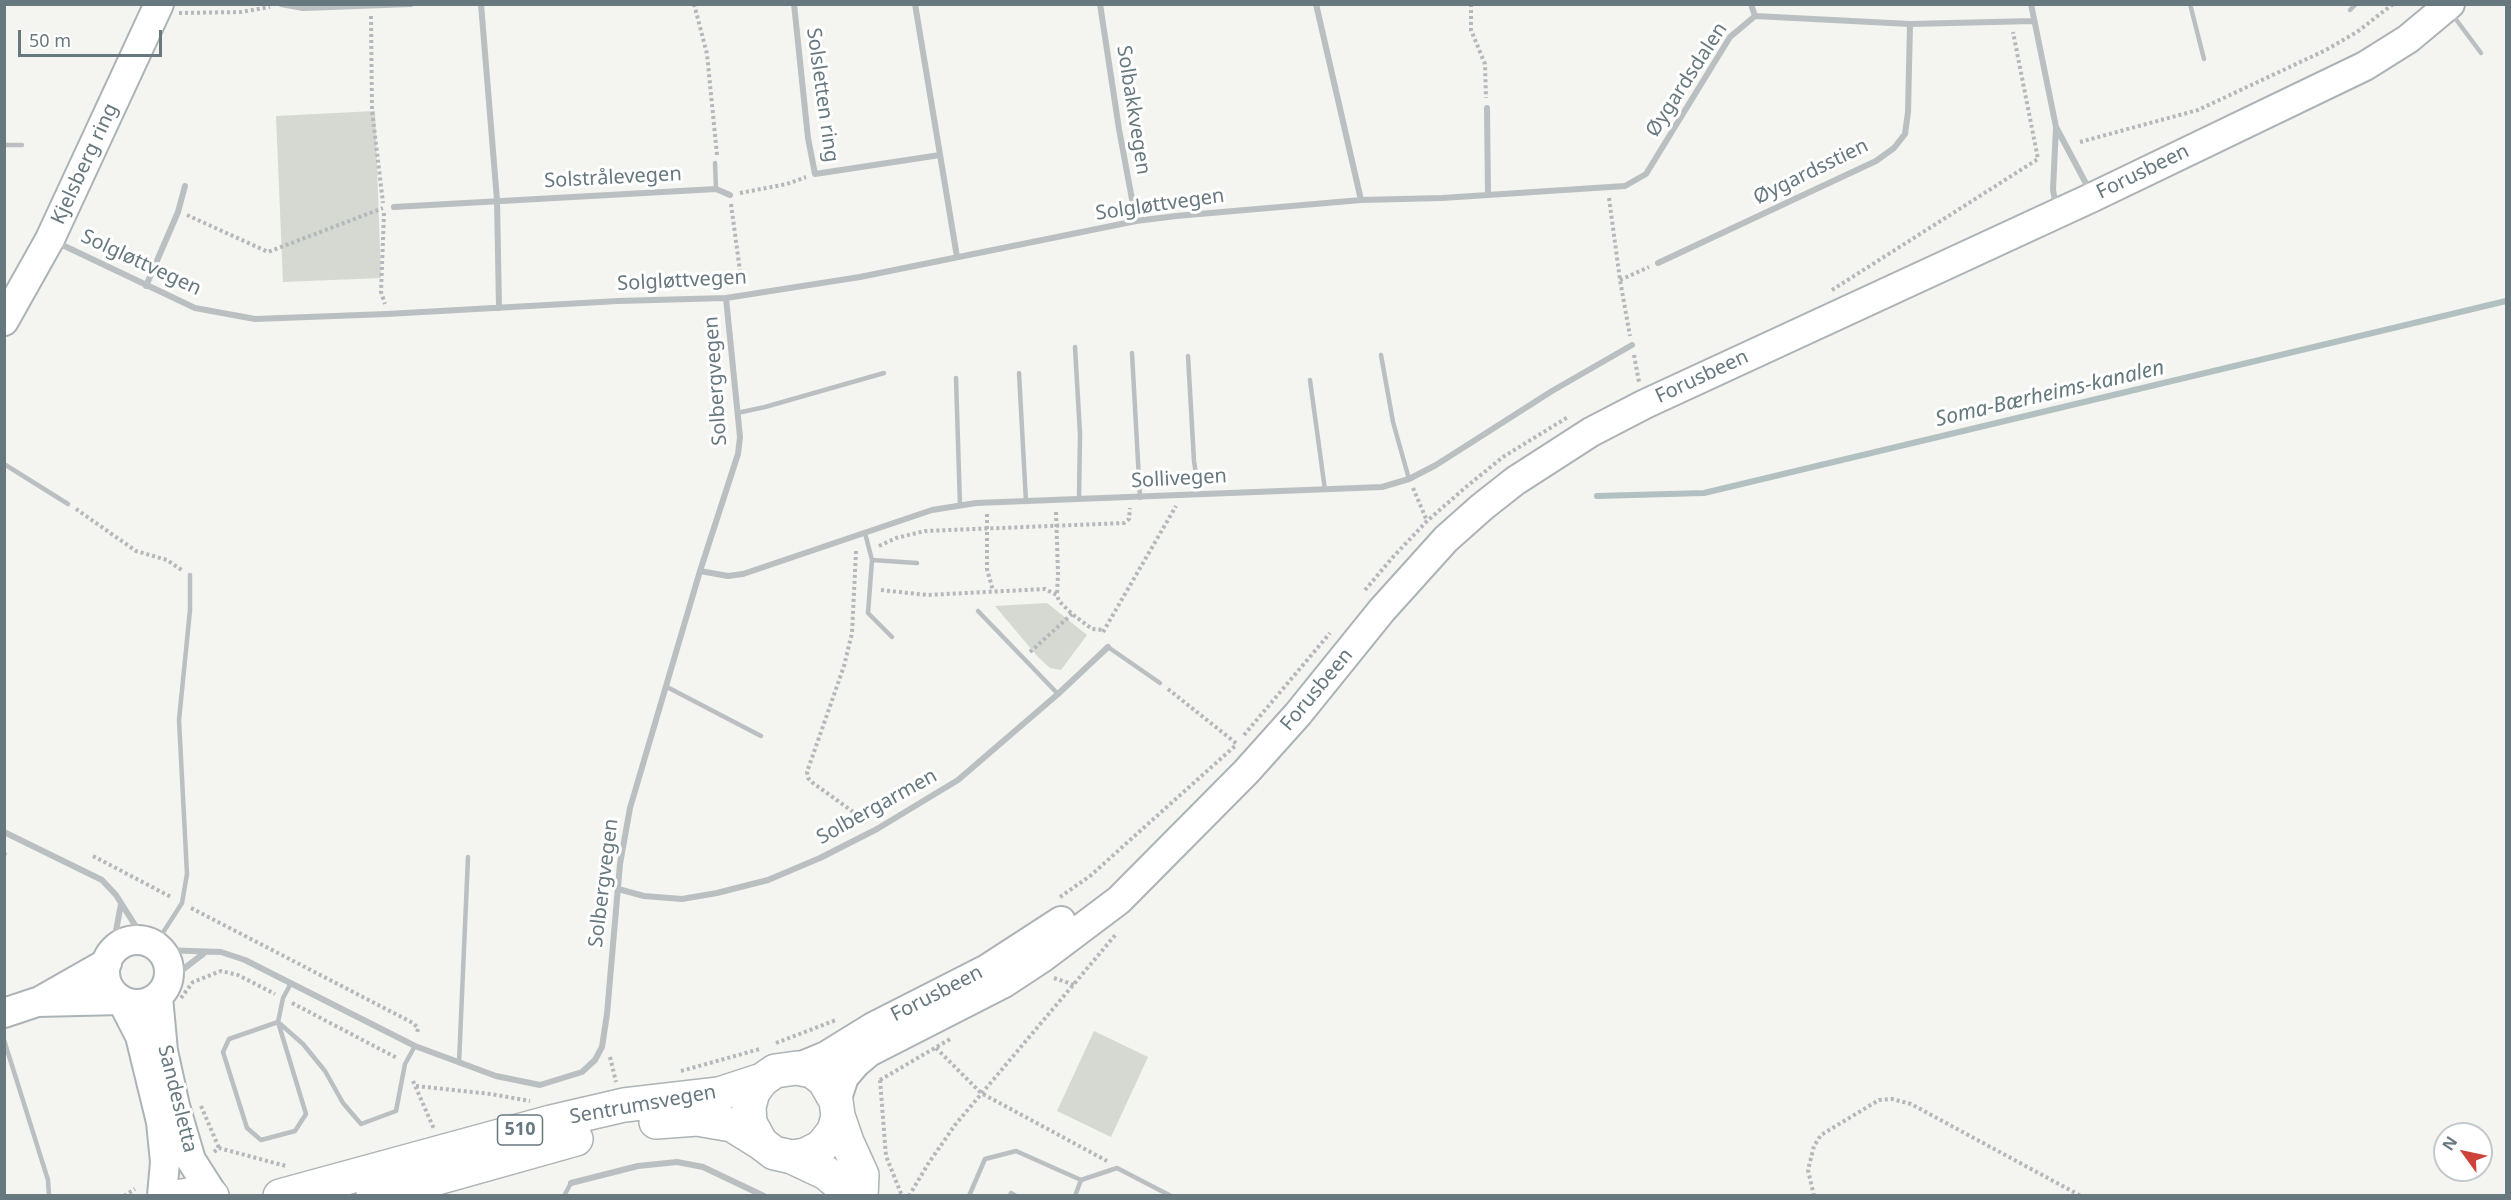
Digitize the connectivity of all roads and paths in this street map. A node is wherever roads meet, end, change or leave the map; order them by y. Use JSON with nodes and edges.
{"nodes":[{"id":1,"x":159,"y":4,"type":"edge"},
{"id":2,"x":411,"y":4,"type":"edge"},
{"id":3,"x":482,"y":4,"type":"edge"},
{"id":4,"x":694,"y":4,"type":"edge"},
{"id":5,"x":794,"y":4,"type":"edge"},
{"id":6,"x":915,"y":4,"type":"edge"},
{"id":7,"x":1100,"y":4,"type":"edge"},
{"id":8,"x":1316,"y":4,"type":"edge"},
{"id":9,"x":1471,"y":4,"type":"edge"},
{"id":10,"x":1751,"y":4,"type":"edge"},
{"id":11,"x":2031,"y":4,"type":"edge"},
{"id":12,"x":2190,"y":4,"type":"edge"},
{"id":13,"x":2356,"y":4,"type":"edge"},
{"id":14,"x":2393,"y":4,"type":"edge"},
{"id":15,"x":281,"y":5,"type":"edge"},
{"id":16,"x":2441,"y":5,"type":"edge"},
{"id":17,"x":371,"y":6,"type":"junction"},
{"id":18,"x":2350,"y":10,"type":"dead end"},
{"id":19,"x":1755,"y":16,"type":"junction"},
{"id":20,"x":2034,"y":21,"type":"junction"},
{"id":21,"x":2012,"y":22,"type":"junction"},
{"id":22,"x":1910,"y":24,"type":"junction"},
{"id":23,"x":2481,"y":53,"type":"dead end"},
{"id":24,"x":2204,"y":59,"type":"dead end"},
{"id":25,"x":1487,"y":108,"type":"joint"},
{"id":26,"x":2056,"y":127,"type":"junction"},
{"id":27,"x":2080,"y":142,"type":"dead end"},
{"id":28,"x":4,"y":145,"type":"edge"},
{"id":29,"x":22,"y":145,"type":"dead end"},
{"id":30,"x":940,"y":155,"type":"junction"},
{"id":31,"x":2038,"y":159,"type":"dead end"},
{"id":32,"x":715,"y":163,"type":"joint"},
{"id":33,"x":815,"y":174,"type":"junction"},
{"id":34,"x":185,"y":186,"type":"dead end"},
{"id":35,"x":1608,"y":188,"type":"junction"},
{"id":36,"x":716,"y":189,"type":"junction"},
{"id":37,"x":730,"y":195,"type":"junction"},
{"id":38,"x":1488,"y":195,"type":"junction"},
{"id":39,"x":2093,"y":197,"type":"junction"},
{"id":40,"x":1388,"y":199,"type":"joint"},
{"id":41,"x":497,"y":200,"type":"junction"},
{"id":42,"x":1361,"y":200,"type":"junction"},
{"id":43,"x":384,"y":207,"type":"junction"},
{"id":44,"x":393,"y":207,"type":"joint"},
{"id":45,"x":178,"y":212,"type":"junction"},
{"id":46,"x":2057,"y":212,"type":"junction"},
{"id":47,"x":1136,"y":221,"type":"junction"},
{"id":48,"x":50,"y":239,"type":"junction"},
{"id":49,"x":957,"y":257,"type":"junction"},
{"id":50,"x":1658,"y":263,"type":"joint"},
{"id":51,"x":1620,"y":280,"type":"junction"},
{"id":52,"x":146,"y":286,"type":"junction"},
{"id":53,"x":743,"y":296,"type":"junction"},
{"id":54,"x":726,"y":298,"type":"junction"},
{"id":55,"x":499,"y":308,"type":"junction"},
{"id":56,"x":387,"y":314,"type":"junction"},
{"id":57,"x":4,"y":321,"type":"edge"},
{"id":58,"x":1632,"y":345,"type":"junction"},
{"id":59,"x":1076,"y":347,"type":"dead end"},
{"id":60,"x":1132,"y":353,"type":"dead end"},
{"id":61,"x":1381,"y":355,"type":"dead end"},
{"id":62,"x":1188,"y":356,"type":"dead end"},
{"id":63,"x":884,"y":373,"type":"dead end"},
{"id":64,"x":1019,"y":373,"type":"dead end"},
{"id":65,"x":956,"y":378,"type":"dead end"},
{"id":66,"x":1310,"y":380,"type":"dead end"},
{"id":67,"x":1639,"y":382,"type":"dead end"},
{"id":68,"x":737,"y":413,"type":"junction"},
{"id":69,"x":4,"y":464,"type":"edge"},
{"id":70,"x":1409,"y":479,"type":"junction"},
{"id":71,"x":1325,"y":491,"type":"junction"},
{"id":72,"x":1199,"y":494,"type":"junction"},
{"id":73,"x":1182,"y":495,"type":"junction"},
{"id":74,"x":1130,"y":498,"type":"junction"},
{"id":75,"x":1140,"y":498,"type":"junction"},
{"id":76,"x":1056,"y":500,"type":"junction"},
{"id":77,"x":1079,"y":500,"type":"junction"},
{"id":78,"x":1026,"y":502,"type":"junction"},
{"id":79,"x":987,"y":503,"type":"junction"},
{"id":80,"x":68,"y":504,"type":"joint"},
{"id":81,"x":960,"y":506,"type":"junction"},
{"id":82,"x":1427,"y":521,"type":"dead end"},
{"id":83,"x":1056,"y":525,"type":"junction"},
{"id":84,"x":987,"y":527,"type":"junction"},
{"id":85,"x":866,"y":533,"type":"junction"},
{"id":86,"x":856,"y":536,"type":"junction"},
{"id":87,"x":869,"y":551,"type":"junction"},
{"id":88,"x":872,"y":560,"type":"junction"},
{"id":89,"x":917,"y":563,"type":"dead end"},
{"id":90,"x":700,"y":571,"type":"junction"},
{"id":91,"x":190,"y":575,"type":"joint"},
{"id":92,"x":868,"y":588,"type":"junction"},
{"id":93,"x":993,"y":591,"type":"junction"},
{"id":94,"x":1057,"y":595,"type":"junction"},
{"id":95,"x":978,"y":611,"type":"dead end"},
{"id":96,"x":1072,"y":614,"type":"junction"},
{"id":97,"x":1103,"y":630,"type":"junction"},
{"id":98,"x":892,"y":637,"type":"dead end"},
{"id":99,"x":1108,"y":647,"type":"junction"},
{"id":100,"x":1023,"y":658,"type":"junction"},
{"id":101,"x":1160,"y":683,"type":"joint"},
{"id":102,"x":667,"y":687,"type":"junction"},
{"id":103,"x":1058,"y":694,"type":"junction"},
{"id":104,"x":761,"y":736,"type":"dead end"},
{"id":105,"x":1237,"y":744,"type":"dead end"},
{"id":106,"x":1189,"y":828,"type":"junction"},
{"id":107,"x":878,"y":829,"type":"junction"},
{"id":108,"x":4,"y":832,"type":"edge"},
{"id":109,"x":7,"y":850,"type":"dead end"},
{"id":110,"x":4,"y":855,"type":"edge"},
{"id":111,"x":93,"y":856,"type":"dead end"},
{"id":112,"x":468,"y":857,"type":"dead end"},
{"id":113,"x":618,"y":889,"type":"junction"},
{"id":114,"x":122,"y":903,"type":"junction"},
{"id":115,"x":182,"y":903,"type":"junction"},
{"id":116,"x":1118,"y":931,"type":"dead end"},
{"id":117,"x":154,"y":945,"type":"junction"},
{"id":118,"x":204,"y":953,"type":"junction"},
{"id":119,"x":109,"y":957,"type":"junction"},
{"id":120,"x":290,"y":985,"type":"junction"},
{"id":121,"x":163,"y":989,"type":"junction"},
{"id":122,"x":122,"y":1000,"type":"junction"},
{"id":123,"x":37,"y":1002,"type":"junction"},
{"id":124,"x":4,"y":1012,"type":"edge"},
{"id":125,"x":278,"y":1022,"type":"junction"},
{"id":126,"x":4,"y":1040,"type":"edge"},
{"id":127,"x":415,"y":1046,"type":"junction"},
{"id":128,"x":936,"y":1048,"type":"dead end"},
{"id":129,"x":459,"y":1063,"type":"junction"},
{"id":130,"x":797,"y":1068,"type":"junction"},
{"id":131,"x":878,"y":1071,"type":"dead end"},
{"id":132,"x":762,"y":1080,"type":"junction"},
{"id":133,"x":415,"y":1085,"type":"dead end"},
{"id":134,"x":981,"y":1093,"type":"junction"},
{"id":135,"x":536,"y":1103,"type":"dead end"},
{"id":136,"x":837,"y":1108,"type":"junction"},
{"id":137,"x":761,"y":1143,"type":"junction"},
{"id":138,"x":792,"y":1157,"type":"junction"},
{"id":139,"x":1117,"y":1168,"type":"junction"},
{"id":140,"x":1081,"y":1180,"type":"junction"},
{"id":141,"x":571,"y":1183,"type":"joint"},
{"id":142,"x":135,"y":1189,"type":"dead end"},
{"id":143,"x":49,"y":1196,"type":"edge"},
{"id":144,"x":124,"y":1196,"type":"edge"},
{"id":145,"x":162,"y":1196,"type":"edge"},
{"id":146,"x":181,"y":1196,"type":"edge"},
{"id":147,"x":213,"y":1196,"type":"edge"},
{"id":148,"x":280,"y":1196,"type":"edge"},
{"id":149,"x":373,"y":1196,"type":"edge"},
{"id":150,"x":564,"y":1196,"type":"edge"},
{"id":151,"x":764,"y":1196,"type":"edge"},
{"id":152,"x":860,"y":1196,"type":"edge"},
{"id":153,"x":902,"y":1196,"type":"edge"},
{"id":154,"x":909,"y":1196,"type":"edge"},
{"id":155,"x":969,"y":1196,"type":"edge"},
{"id":156,"x":1010,"y":1196,"type":"edge"},
{"id":157,"x":1016,"y":1196,"type":"edge"},
{"id":158,"x":1075,"y":1196,"type":"edge"},
{"id":159,"x":1171,"y":1196,"type":"edge"},
{"id":160,"x":1814,"y":1196,"type":"edge"},
{"id":161,"x":2081,"y":1196,"type":"edge"}],
"edges":[{"from":1,"to":15,"type":"path"},
{"from":1,"to":48,"type":"main road","name":"Kjelsberg ring"},
{"from":2,"to":17,"type":"street"},
{"from":3,"to":41,"type":"street"},
{"from":4,"to":32,"type":"path"},
{"from":5,"to":33,"type":"street","name":"Solsletten ring"},
{"from":6,"to":30,"type":"street"},
{"from":7,"to":47,"type":"street","name":"Solbakkvegen"},
{"from":8,"to":42,"type":"street"},
{"from":9,"to":25,"type":"path"},
{"from":10,"to":19,"type":"street"},
{"from":11,"to":20,"type":"street"},
{"from":12,"to":24,"type":"lane"},
{"from":13,"to":18,"type":"lane"},
{"from":14,"to":27,"type":"path"},
{"from":15,"to":17,"type":"street"},
{"from":16,"to":23,"type":"lane"},
{"from":16,"to":39,"type":"main road","name":"Forusbeen"},
{"from":17,"to":43,"type":"path"},
{"from":19,"to":22,"type":"street","name":"Øygardsdalen"},
{"from":19,"to":35,"type":"street","name":"Øygardsdalen"},
{"from":20,"to":21,"type":"street","name":"Øygardsdalen"},
{"from":20,"to":26,"type":"street"},
{"from":21,"to":22,"type":"street","name":"Øygardsdalen"},
{"from":21,"to":31,"type":"path"},
{"from":22,"to":50,"type":"street","name":"Øygardsstien"},
{"from":25,"to":38,"type":"street"},
{"from":26,"to":39,"type":"street"},
{"from":26,"to":46,"type":"street"},
{"from":28,"to":29,"type":"lane"},
{"from":30,"to":33,"type":"street","name":"Solsletten ring"},
{"from":30,"to":49,"type":"street"},
{"from":32,"to":36,"type":"lane"},
{"from":33,"to":37,"type":"path"},
{"from":34,"to":45,"type":"street"},
{"from":35,"to":38,"type":"street","name":"Øygardsdalen"},
{"from":35,"to":51,"type":"path"},
{"from":36,"to":37,"type":"street","name":"Solstrålevegen"},
{"from":36,"to":41,"type":"street","name":"Solstrålevegen"},
{"from":37,"to":53,"type":"path"},
{"from":38,"to":40,"type":"street","name":"Øygardsdalen"},
{"from":39,"to":46,"type":"main road","name":"Forusbeen"},
{"from":40,"to":42,"type":"street","name":"Solgløttvegen"},
{"from":41,"to":44,"type":"street","name":"Solstrålevegen"},
{"from":41,"to":55,"type":"street"},
{"from":42,"to":47,"type":"street","name":"Solgløttvegen"},
{"from":43,"to":44,"type":"path"},
{"from":43,"to":45,"type":"path"},
{"from":43,"to":56,"type":"path"},
{"from":45,"to":52,"type":"street"},
{"from":46,"to":106,"type":"main road","name":"Forusbeen"},
{"from":47,"to":49,"type":"street","name":"Solgløttvegen"},
{"from":48,"to":52,"type":"street","name":"Solgløttvegen"},
{"from":48,"to":57,"type":"main road","name":"Kjelsberg ring"},
{"from":49,"to":53,"type":"street","name":"Solgløttvegen"},
{"from":50,"to":51,"type":"path"},
{"from":51,"to":58,"type":"path"},
{"from":52,"to":56,"type":"street","name":"Solgløttvegen"},
{"from":53,"to":54,"type":"street","name":"Solgløttvegen"},
{"from":54,"to":55,"type":"street","name":"Solgløttvegen"},
{"from":54,"to":68,"type":"street","name":"Solbergvegen"},
{"from":55,"to":56,"type":"street","name":"Solgløttvegen"},
{"from":58,"to":67,"type":"path"},
{"from":58,"to":70,"type":"street","name":"Sollivegen"},
{"from":59,"to":77,"type":"lane"},
{"from":60,"to":75,"type":"lane"},
{"from":61,"to":70,"type":"lane"},
{"from":62,"to":72,"type":"lane"},
{"from":63,"to":68,"type":"lane"},
{"from":64,"to":78,"type":"lane"},
{"from":65,"to":81,"type":"lane"},
{"from":66,"to":71,"type":"lane"},
{"from":68,"to":90,"type":"street","name":"Solbergvegen"},
{"from":69,"to":80,"type":"lane"},
{"from":70,"to":71,"type":"street","name":"Sollivegen"},
{"from":70,"to":82,"type":"path"},
{"from":71,"to":72,"type":"street","name":"Sollivegen"},
{"from":72,"to":73,"type":"street","name":"Sollivegen"},
{"from":73,"to":75,"type":"street","name":"Sollivegen"},
{"from":73,"to":97,"type":"path"},
{"from":74,"to":75,"type":"street","name":"Sollivegen"},
{"from":74,"to":77,"type":"street","name":"Sollivegen"},
{"from":74,"to":83,"type":"path"},
{"from":76,"to":77,"type":"street","name":"Sollivegen"},
{"from":76,"to":78,"type":"street","name":"Sollivegen"},
{"from":76,"to":83,"type":"path"},
{"from":78,"to":79,"type":"street","name":"Sollivegen"},
{"from":79,"to":81,"type":"street","name":"Sollivegen"},
{"from":79,"to":84,"type":"path"},
{"from":80,"to":91,"type":"path"},
{"from":81,"to":85,"type":"street","name":"Sollivegen"},
{"from":83,"to":84,"type":"path"},
{"from":83,"to":94,"type":"path"},
{"from":84,"to":87,"type":"path"},
{"from":84,"to":93,"type":"path"},
{"from":85,"to":86,"type":"street","name":"Sollivegen"},
{"from":85,"to":87,"type":"lane"},
{"from":86,"to":90,"type":"street","name":"Sollivegen"},
{"from":86,"to":107,"type":"path"},
{"from":87,"to":88,"type":"lane"},
{"from":88,"to":89,"type":"lane"},
{"from":88,"to":92,"type":"lane"},
{"from":90,"to":102,"type":"street","name":"Solbergvegen"},
{"from":91,"to":115,"type":"lane"},
{"from":92,"to":93,"type":"path"},
{"from":92,"to":98,"type":"lane"},
{"from":93,"to":94,"type":"path"},
{"from":94,"to":96,"type":"path"},
{"from":95,"to":100,"type":"lane"},
{"from":96,"to":97,"type":"path"},
{"from":96,"to":100,"type":"path"},
{"from":97,"to":99,"type":"path"},
{"from":99,"to":101,"type":"lane"},
{"from":99,"to":103,"type":"street","name":"Solbergarmen"},
{"from":100,"to":103,"type":"lane"},
{"from":101,"to":105,"type":"path"},
{"from":102,"to":104,"type":"lane"},
{"from":102,"to":113,"type":"street","name":"Solbergvegen"},
{"from":103,"to":107,"type":"street","name":"Solbergarmen"},
{"from":106,"to":130,"type":"main road","name":"Forusbeen"},
{"from":106,"to":136,"type":"main road","name":"Forusbeen"},
{"from":107,"to":113,"type":"street","name":"Solbergarmen"},
{"from":108,"to":114,"type":"street"},
{"from":109,"to":110,"type":"path"},
{"from":111,"to":115,"type":"path"},
{"from":112,"to":129,"type":"lane"},
{"from":113,"to":129,"type":"street","name":"Solbergvegen"},
{"from":114,"to":117,"type":"street"},
{"from":114,"to":119,"type":"street"},
{"from":115,"to":117,"type":"lane"},
{"from":115,"to":127,"type":"path"},
{"from":116,"to":134,"type":"path"},
{"from":117,"to":118,"type":"street","name":"Solbergvegen"},
{"from":117,"to":119,"type":"main road"},
{"from":117,"to":121,"type":"main road","name":"Sandesletta"},
{"from":118,"to":120,"type":"street","name":"Solbergvegen"},
{"from":118,"to":121,"type":"street"},
{"from":119,"to":122,"type":"main road","name":"Sandesletta"},
{"from":119,"to":123,"type":"main road"},
{"from":120,"to":125,"type":"lane"},
{"from":120,"to":127,"type":"street","name":"Solbergvegen"},
{"from":121,"to":122,"type":"main road"},
{"from":121,"to":147,"type":"main road","name":"Sandesletta"},
{"from":122,"to":123,"type":"main road"},
{"from":122,"to":145,"type":"main road","name":"Sandesletta"},
{"from":123,"to":124,"type":"main road"},
{"from":125,"to":125,"type":"lane"},
{"from":125,"to":127,"type":"lane"},
{"from":126,"to":143,"type":"lane"},
{"from":127,"to":129,"type":"street","name":"Solbergvegen"},
{"from":128,"to":134,"type":"path"},
{"from":130,"to":132,"type":"main road","number":"510"},
{"from":130,"to":136,"type":"main road","number":"510"},
{"from":131,"to":153,"type":"path"},
{"from":132,"to":137,"type":"main road"},
{"from":132,"to":148,"type":"main road","name":"Sentrumsvegen","number":"510"},
{"from":133,"to":135,"type":"path"},
{"from":134,"to":139,"type":"path"},
{"from":134,"to":154,"type":"path"},
{"from":136,"to":138,"type":"main road"},
{"from":136,"to":152,"type":"main road","number":"510"},
{"from":137,"to":138,"type":"main road","number":"510"},
{"from":137,"to":149,"type":"main road","name":"Sentrumsvegen","number":"510"},
{"from":138,"to":152,"type":"main road","number":"510"},
{"from":139,"to":140,"type":"lane"},
{"from":139,"to":159,"type":"lane"},
{"from":140,"to":155,"type":"lane"},
{"from":140,"to":158,"type":"lane"},
{"from":141,"to":150,"type":"lane"},
{"from":141,"to":151,"type":"street"},
{"from":142,"to":144,"type":"path"},
{"from":146,"to":147,"type":"main road"},
{"from":156,"to":157,"type":"lane"},
{"from":160,"to":161,"type":"path"}]}
